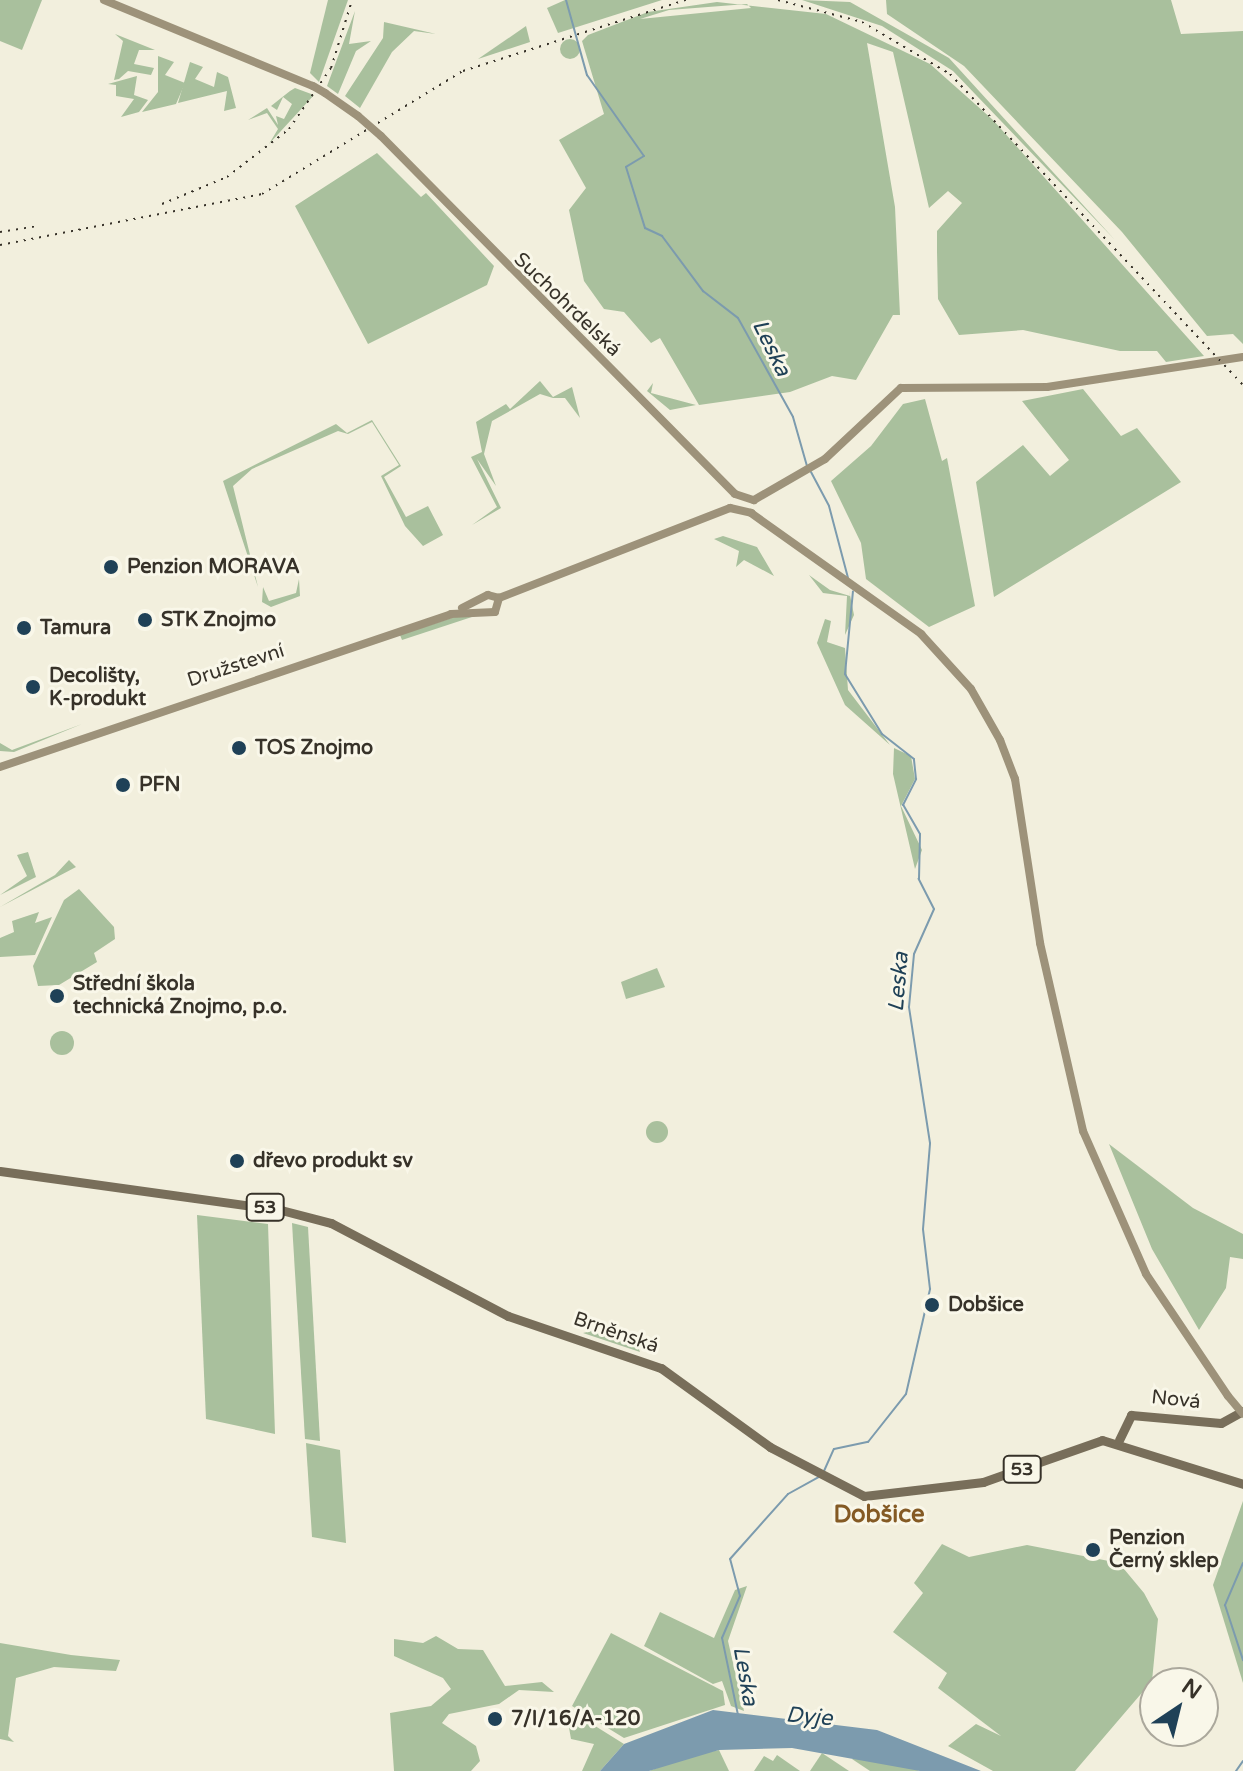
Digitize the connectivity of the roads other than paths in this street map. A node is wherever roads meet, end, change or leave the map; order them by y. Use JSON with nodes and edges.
{"nodes":[{"id":1,"x":104,"y":0,"type":"edge"},
{"id":2,"x":1243,"y":357,"type":"edge"},
{"id":3,"x":735,"y":494,"type":"junction"},
{"id":4,"x":754,"y":500,"type":"junction"},
{"id":5,"x":730,"y":508,"type":"junction"},
{"id":6,"x":751,"y":513,"type":"junction"},
{"id":7,"x":499,"y":598,"type":"junction"},
{"id":8,"x":484,"y":599,"type":"junction"},
{"id":9,"x":486,"y":610,"type":"junction"},
{"id":10,"x":451,"y":614,"type":"junction"},
{"id":11,"x":0,"y":767,"type":"edge"},
{"id":12,"x":0,"y":1171,"type":"edge"},
{"id":13,"x":1243,"y":1413,"type":"edge"},
{"id":14,"x":1119,"y":1440,"type":"junction"},
{"id":15,"x":1243,"y":1484,"type":"edge"}],
"edges":[{"from":1,"to":3,"type":"main road","name":"Suchohrdelská","bridge":true},
{"from":2,"to":4,"type":"main road"},
{"from":3,"to":4,"type":"main road"},
{"from":3,"to":5,"type":"main road"},
{"from":4,"to":6,"type":"main road"},
{"from":5,"to":6,"type":"main road"},
{"from":5,"to":7,"type":"main road"},
{"from":6,"to":13,"type":"main road","bridge":true},
{"from":7,"to":8,"type":"main road"},
{"from":7,"to":9,"type":"main road"},
{"from":8,"to":9,"type":"main road"},
{"from":8,"to":10,"type":"main road"},
{"from":9,"to":10,"type":"main road","name":"Družstevní"},
{"from":10,"to":11,"type":"main road","name":"Družstevní"},
{"from":12,"to":14,"type":"main road","name":"Brněnská","number":"53"},
{"from":13,"to":14,"type":"main road","name":"Nová"},
{"from":14,"to":15,"type":"main road","name":"Brněnská","number":"53"}]}
